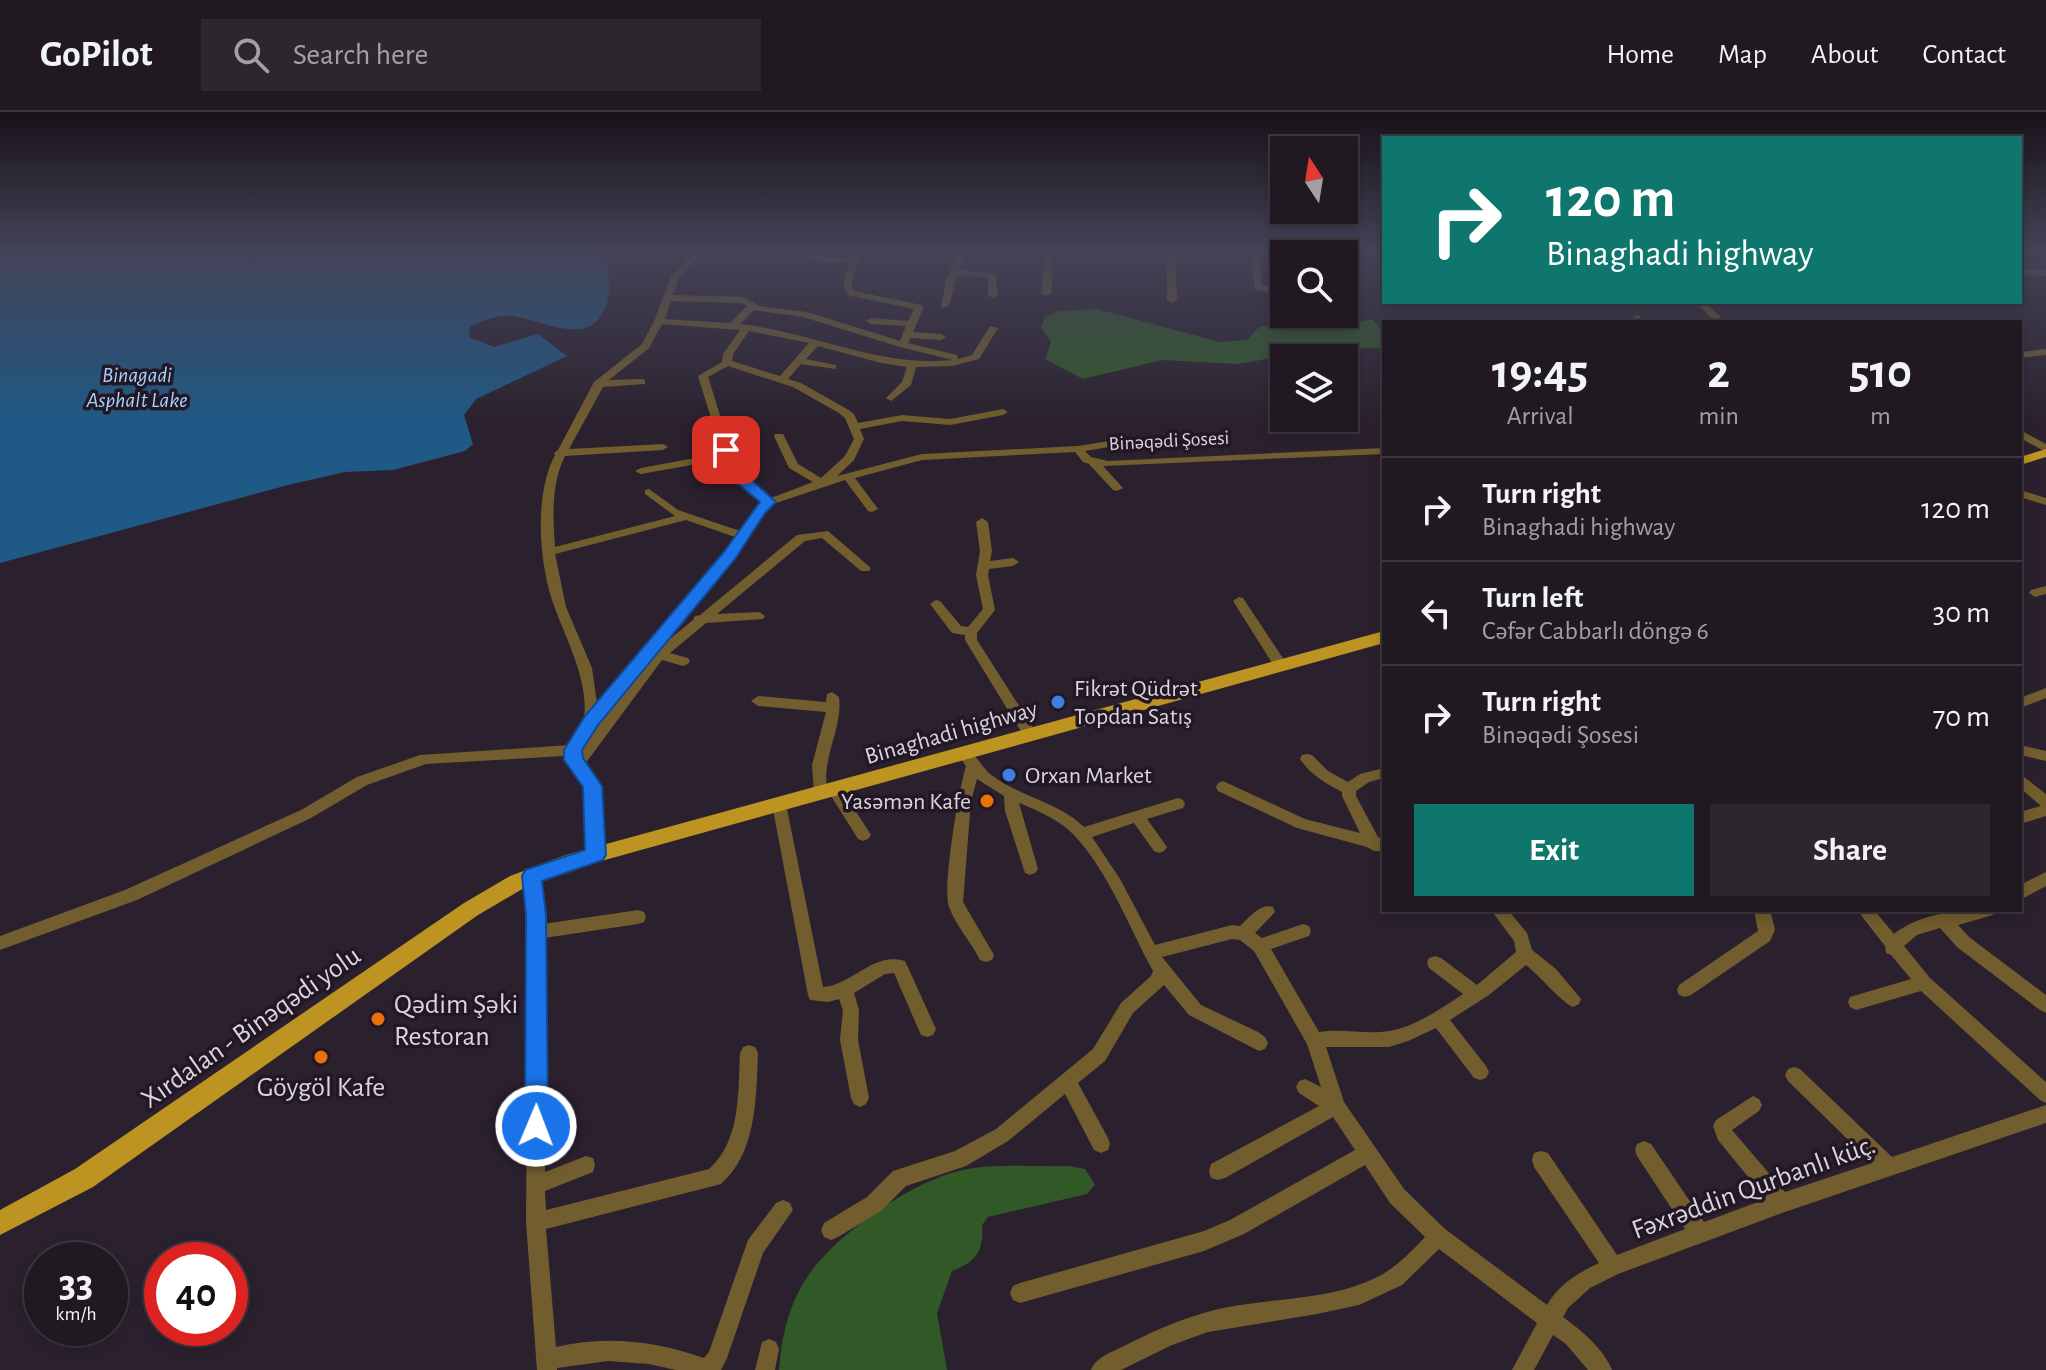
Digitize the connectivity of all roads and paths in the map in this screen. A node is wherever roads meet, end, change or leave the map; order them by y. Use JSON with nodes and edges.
{"nodes":[{"id":1,"x":663,"y":309,"type":"edge"},
{"id":2,"x":749,"y":309,"type":"edge"},
{"id":3,"x":774,"y":309,"type":"edge"},
{"id":4,"x":916,"y":309,"type":"edge"},
{"id":5,"x":659,"y":321,"type":"junction"},
{"id":6,"x":871,"y":321,"type":"dead end"},
{"id":7,"x":731,"y":328,"type":"junction"},
{"id":8,"x":993,"y":328,"type":"dead end"},
{"id":9,"x":745,"y":330,"type":"junction"},
{"id":10,"x":908,"y":334,"type":"junction"},
{"id":11,"x":941,"y":337,"type":"dead end"},
{"id":12,"x":815,"y":343,"type":"junction"},
{"id":13,"x":2046,"y":352,"type":"edge"},
{"id":14,"x":2025,"y":355,"type":"edge"},
{"id":15,"x":967,"y":360,"type":"junction"},
{"id":16,"x":799,"y":361,"type":"junction"},
{"id":17,"x":727,"y":363,"type":"junction"},
{"id":18,"x":912,"y":365,"type":"junction"},
{"id":19,"x":833,"y":367,"type":"dead end"},
{"id":20,"x":782,"y":380,"type":"junction"},
{"id":21,"x":641,"y":382,"type":"dead end"},
{"id":22,"x":598,"y":384,"type":"junction"},
{"id":23,"x":891,"y":398,"type":"dead end"},
{"id":24,"x":1003,"y":412,"type":"dead end"},
{"id":25,"x":856,"y":427,"type":"junction"},
{"id":26,"x":2022,"y":434,"type":"edge"},
{"id":27,"x":779,"y":436,"type":"dead end"},
{"id":28,"x":1128,"y":441,"type":"dead end"},
{"id":29,"x":663,"y":447,"type":"dead end"},
{"id":30,"x":1078,"y":449,"type":"junction"},
{"id":31,"x":1382,"y":451,"type":"edge"},
{"id":32,"x":2046,"y":451,"type":"edge"},
{"id":33,"x":559,"y":453,"type":"junction"},
{"id":34,"x":727,"y":455,"type":"junction"},
{"id":35,"x":2022,"y":460,"type":"edge"},
{"id":36,"x":1094,"y":463,"type":"junction"},
{"id":37,"x":641,"y":471,"type":"dead end"},
{"id":38,"x":848,"y":476,"type":"junction"},
{"id":39,"x":822,"y":483,"type":"junction"},
{"id":40,"x":1117,"y":488,"type":"dead end"},
{"id":41,"x":649,"y":492,"type":"dead end"},
{"id":42,"x":2022,"y":494,"type":"edge"},
{"id":43,"x":769,"y":502,"type":"junction"},
{"id":44,"x":2046,"y":502,"type":"edge"},
{"id":45,"x":872,"y":509,"type":"dead end"},
{"id":46,"x":685,"y":517,"type":"junction"},
{"id":47,"x":982,"y":522,"type":"dead end"},
{"id":48,"x":743,"y":536,"type":"junction"},
{"id":49,"x":549,"y":552,"type":"junction"},
{"id":50,"x":1013,"y":562,"type":"dead end"},
{"id":51,"x":984,"y":566,"type":"junction"},
{"id":52,"x":865,"y":568,"type":"dead end"},
{"id":53,"x":1239,"y":601,"type":"dead end"},
{"id":54,"x":936,"y":604,"type":"dead end"},
{"id":55,"x":759,"y":616,"type":"dead end"},
{"id":56,"x":699,"y":619,"type":"junction"},
{"id":57,"x":971,"y":632,"type":"junction"},
{"id":58,"x":1382,"y":638,"type":"edge"},
{"id":59,"x":659,"y":655,"type":"junction"},
{"id":60,"x":683,"y":661,"type":"dead end"},
{"id":61,"x":1281,"y":666,"type":"junction"},
{"id":62,"x":2046,"y":693,"type":"edge"},
{"id":63,"x":758,"y":701,"type":"dead end"},
{"id":64,"x":2022,"y":702,"type":"edge"},
{"id":65,"x":591,"y":720,"type":"junction"},
{"id":66,"x":1030,"y":734,"type":"junction"},
{"id":67,"x":2022,"y":750,"type":"edge"},
{"id":68,"x":2046,"y":756,"type":"edge"},
{"id":69,"x":575,"y":757,"type":"junction"},
{"id":70,"x":1307,"y":759,"type":"dead end"},
{"id":71,"x":968,"y":761,"type":"junction"},
{"id":72,"x":1382,"y":774,"type":"edge"},
{"id":73,"x":2022,"y":782,"type":"edge"},
{"id":74,"x":1223,"y":787,"type":"dead end"},
{"id":75,"x":1349,"y":789,"type":"junction"},
{"id":76,"x":827,"y":791,"type":"junction"},
{"id":77,"x":1011,"y":794,"type":"junction"},
{"id":78,"x":2046,"y":802,"type":"edge"},
{"id":79,"x":779,"y":804,"type":"junction"},
{"id":80,"x":1178,"y":804,"type":"dead end"},
{"id":81,"x":2046,"y":810,"type":"edge"},
{"id":82,"x":2022,"y":817,"type":"edge"},
{"id":83,"x":1139,"y":819,"type":"junction"},
{"id":84,"x":1081,"y":834,"type":"junction"},
{"id":85,"x":863,"y":835,"type":"dead end"},
{"id":86,"x":1379,"y":845,"type":"edge"},
{"id":87,"x":1159,"y":847,"type":"dead end"},
{"id":88,"x":596,"y":855,"type":"junction"},
{"id":89,"x":1030,"y":869,"type":"dead end"},
{"id":90,"x":532,"y":876,"type":"junction"},
{"id":91,"x":2046,"y":878,"type":"edge"},
{"id":92,"x":2022,"y":892,"type":"edge"},
{"id":93,"x":1267,"y":912,"type":"dead end"},
{"id":94,"x":1501,"y":912,"type":"edge"},
{"id":95,"x":1762,"y":912,"type":"edge"},
{"id":96,"x":1866,"y":912,"type":"edge"},
{"id":97,"x":1980,"y":912,"type":"edge"},
{"id":98,"x":638,"y":917,"type":"dead end"},
{"id":99,"x":1945,"y":922,"type":"junction"},
{"id":100,"x":1303,"y":931,"type":"dead end"},
{"id":101,"x":536,"y":932,"type":"junction"},
{"id":102,"x":1243,"y":933,"type":"junction"},
{"id":103,"x":0,"y":943,"type":"edge"},
{"id":104,"x":1260,"y":946,"type":"junction"},
{"id":105,"x":1892,"y":948,"type":"junction"},
{"id":106,"x":1151,"y":953,"type":"junction"},
{"id":107,"x":1525,"y":954,"type":"junction"},
{"id":108,"x":986,"y":955,"type":"dead end"},
{"id":109,"x":1435,"y":963,"type":"dead end"},
{"id":110,"x":1161,"y":971,"type":"junction"},
{"id":111,"x":1924,"y":983,"type":"junction"},
{"id":112,"x":844,"y":989,"type":"junction"},
{"id":113,"x":1685,"y":990,"type":"dead end"},
{"id":114,"x":1475,"y":993,"type":"junction"},
{"id":115,"x":1573,"y":999,"type":"dead end"},
{"id":116,"x":1856,"y":1002,"type":"dead end"},
{"id":117,"x":2046,"y":1005,"type":"edge"},
{"id":118,"x":1439,"y":1019,"type":"junction"},
{"id":119,"x":927,"y":1029,"type":"dead end"},
{"id":120,"x":1315,"y":1041,"type":"junction"},
{"id":121,"x":1259,"y":1043,"type":"dead end"},
{"id":122,"x":749,"y":1053,"type":"dead end"},
{"id":123,"x":1480,"y":1072,"type":"dead end"},
{"id":124,"x":1794,"y":1075,"type":"dead end"},
{"id":125,"x":1067,"y":1081,"type":"junction"},
{"id":126,"x":1305,"y":1087,"type":"dead end"},
{"id":127,"x":2046,"y":1094,"type":"edge"},
{"id":128,"x":860,"y":1098,"type":"dead end"},
{"id":129,"x":1753,"y":1105,"type":"dead end"},
{"id":130,"x":1336,"y":1106,"type":"junction"},
{"id":131,"x":2045,"y":1116,"type":"edge"},
{"id":132,"x":1101,"y":1144,"type":"dead end"},
{"id":133,"x":1644,"y":1150,"type":"dead end"},
{"id":134,"x":1369,"y":1153,"type":"junction"},
{"id":135,"x":1541,"y":1160,"type":"dead end"},
{"id":136,"x":586,"y":1165,"type":"dead end"},
{"id":137,"x":1889,"y":1167,"type":"junction"},
{"id":138,"x":1218,"y":1171,"type":"dead end"},
{"id":139,"x":535,"y":1186,"type":"junction"},
{"id":140,"x":1782,"y":1203,"type":"junction"},
{"id":141,"x":783,"y":1210,"type":"dead end"},
{"id":142,"x":536,"y":1222,"type":"junction"},
{"id":143,"x":0,"y":1223,"type":"edge"},
{"id":144,"x":831,"y":1230,"type":"dead end"},
{"id":145,"x":1700,"y":1234,"type":"junction"},
{"id":146,"x":1438,"y":1236,"type":"junction"},
{"id":147,"x":1613,"y":1266,"type":"junction"},
{"id":148,"x":1020,"y":1293,"type":"dead end"},
{"id":149,"x":1549,"y":1318,"type":"junction"},
{"id":150,"x":547,"y":1365,"type":"edge"},
{"id":151,"x":710,"y":1370,"type":"edge"},
{"id":152,"x":1101,"y":1370,"type":"edge"},
{"id":153,"x":1522,"y":1370,"type":"edge"},
{"id":154,"x":1602,"y":1370,"type":"edge"}],
"edges":[{"from":1,"to":5,"type":"street"},
{"from":2,"to":7,"type":"street"},
{"from":3,"to":10,"type":"street"},
{"from":4,"to":10,"type":"street"},
{"from":5,"to":7,"type":"street"},
{"from":5,"to":22,"type":"street"},
{"from":6,"to":10,"type":"street"},
{"from":7,"to":9,"type":"street"},
{"from":8,"to":15,"type":"street"},
{"from":9,"to":12,"type":"street"},
{"from":9,"to":17,"type":"street"},
{"from":10,"to":11,"type":"street"},
{"from":10,"to":15,"type":"street"},
{"from":12,"to":16,"type":"street"},
{"from":12,"to":18,"type":"street"},
{"from":13,"to":14,"type":"street"},
{"from":15,"to":18,"type":"street"},
{"from":16,"to":19,"type":"street"},
{"from":16,"to":20,"type":"street"},
{"from":17,"to":20,"type":"street"},
{"from":17,"to":34,"type":"street"},
{"from":18,"to":23,"type":"street"},
{"from":20,"to":25,"type":"street"},
{"from":21,"to":22,"type":"street"},
{"from":22,"to":33,"type":"street"},
{"from":24,"to":25,"type":"street"},
{"from":25,"to":39,"type":"street","name":"Binəqədi Şosesi"},
{"from":26,"to":32,"type":"street"},
{"from":27,"to":39,"type":"street"},
{"from":28,"to":30,"type":"street"},
{"from":29,"to":33,"type":"street"},
{"from":30,"to":36,"type":"street","name":"Binəqədi Şosesi"},
{"from":30,"to":38,"type":"street","name":"Binəqədi Şosesi"},
{"from":31,"to":36,"type":"street","name":"Binəqədi Şosesi"},
{"from":32,"to":35,"type":"main road"},
{"from":33,"to":49,"type":"street"},
{"from":34,"to":37,"type":"street"},
{"from":34,"to":43,"type":"street"},
{"from":36,"to":40,"type":"street"},
{"from":38,"to":39,"type":"street","name":"Binəqədi Şosesi"},
{"from":38,"to":45,"type":"street"},
{"from":39,"to":43,"type":"street","name":"Binəqədi Şosesi"},
{"from":41,"to":46,"type":"street"},
{"from":42,"to":44,"type":"street"},
{"from":43,"to":48,"type":"street"},
{"from":46,"to":48,"type":"street"},
{"from":46,"to":49,"type":"street"},
{"from":47,"to":51,"type":"street"},
{"from":48,"to":65,"type":"street"},
{"from":49,"to":65,"type":"street"},
{"from":50,"to":51,"type":"street"},
{"from":51,"to":57,"type":"street"},
{"from":52,"to":56,"type":"street"},
{"from":53,"to":61,"type":"street"},
{"from":54,"to":57,"type":"street"},
{"from":55,"to":56,"type":"street"},
{"from":56,"to":59,"type":"street"},
{"from":57,"to":66,"type":"street"},
{"from":58,"to":61,"type":"main road","name":"Binaghadi highway"},
{"from":59,"to":60,"type":"street"},
{"from":59,"to":69,"type":"street"},
{"from":61,"to":66,"type":"main road","name":"Binaghadi highway"},
{"from":62,"to":64,"type":"street"},
{"from":63,"to":76,"type":"street"},
{"from":65,"to":69,"type":"street"},
{"from":66,"to":71,"type":"main road","name":"Binaghadi highway"},
{"from":67,"to":68,"type":"street"},
{"from":69,"to":88,"type":"street"},
{"from":69,"to":103,"type":"street"},
{"from":70,"to":75,"type":"street"},
{"from":71,"to":76,"type":"main road","name":"Binaghadi highway"},
{"from":71,"to":77,"type":"street"},
{"from":71,"to":108,"type":"street"},
{"from":72,"to":75,"type":"street"},
{"from":73,"to":78,"type":"street"},
{"from":74,"to":86,"type":"street"},
{"from":75,"to":86,"type":"street"},
{"from":76,"to":79,"type":"main road","name":"Binaghadi highway"},
{"from":76,"to":85,"type":"street"},
{"from":77,"to":84,"type":"street"},
{"from":77,"to":89,"type":"street"},
{"from":79,"to":88,"type":"main road","name":"Binaghadi highway"},
{"from":79,"to":112,"type":"street"},
{"from":80,"to":83,"type":"street"},
{"from":81,"to":82,"type":"street"},
{"from":83,"to":84,"type":"street"},
{"from":83,"to":87,"type":"street"},
{"from":84,"to":106,"type":"street"},
{"from":88,"to":90,"type":"main road","name":"Binaghadi highway"},
{"from":90,"to":101,"type":"street"},
{"from":90,"to":143,"type":"main road","name":"Xırdalan - Binəqədi yolu"},
{"from":91,"to":92,"type":"street"},
{"from":93,"to":102,"type":"street"},
{"from":94,"to":107,"type":"street"},
{"from":95,"to":113,"type":"street"},
{"from":96,"to":105,"type":"street"},
{"from":97,"to":99,"type":"street"},
{"from":98,"to":101,"type":"street"},
{"from":99,"to":105,"type":"street"},
{"from":99,"to":117,"type":"street"},
{"from":100,"to":104,"type":"street"},
{"from":101,"to":139,"type":"street"},
{"from":102,"to":104,"type":"street"},
{"from":102,"to":106,"type":"street"},
{"from":104,"to":120,"type":"street"},
{"from":105,"to":111,"type":"street"},
{"from":106,"to":110,"type":"street"},
{"from":107,"to":114,"type":"street"},
{"from":107,"to":115,"type":"street"},
{"from":109,"to":114,"type":"street"},
{"from":110,"to":121,"type":"street"},
{"from":110,"to":125,"type":"street"},
{"from":111,"to":116,"type":"street"},
{"from":111,"to":127,"type":"street"},
{"from":112,"to":119,"type":"street"},
{"from":112,"to":128,"type":"street"},
{"from":114,"to":118,"type":"street"},
{"from":118,"to":120,"type":"street"},
{"from":118,"to":123,"type":"street"},
{"from":120,"to":130,"type":"street"},
{"from":122,"to":142,"type":"street"},
{"from":124,"to":137,"type":"street"},
{"from":125,"to":132,"type":"street"},
{"from":125,"to":144,"type":"street"},
{"from":126,"to":130,"type":"street"},
{"from":129,"to":140,"type":"street"},
{"from":130,"to":134,"type":"street"},
{"from":130,"to":138,"type":"street"},
{"from":131,"to":137,"type":"street","name":"Fəxrəddin Qurbanlı küç."},
{"from":133,"to":145,"type":"street"},
{"from":134,"to":146,"type":"street"},
{"from":134,"to":148,"type":"street"},
{"from":135,"to":147,"type":"street"},
{"from":136,"to":139,"type":"street"},
{"from":137,"to":140,"type":"street","name":"Fəxrəddin Qurbanlı küç."},
{"from":139,"to":142,"type":"street"},
{"from":140,"to":145,"type":"street","name":"Fəxrəddin Qurbanlı küç."},
{"from":141,"to":151,"type":"street"},
{"from":142,"to":150,"type":"street"},
{"from":145,"to":147,"type":"street","name":"Fəxrəddin Qurbanlı küç."},
{"from":146,"to":149,"type":"street"},
{"from":146,"to":152,"type":"street"},
{"from":147,"to":149,"type":"street","name":"Fəxrəddin Qurbanlı küç."},
{"from":149,"to":153,"type":"street","name":"Fəxrəddin Qurbanlı küç."},
{"from":149,"to":154,"type":"street"},
{"from":150,"to":151,"type":"street"}]}
